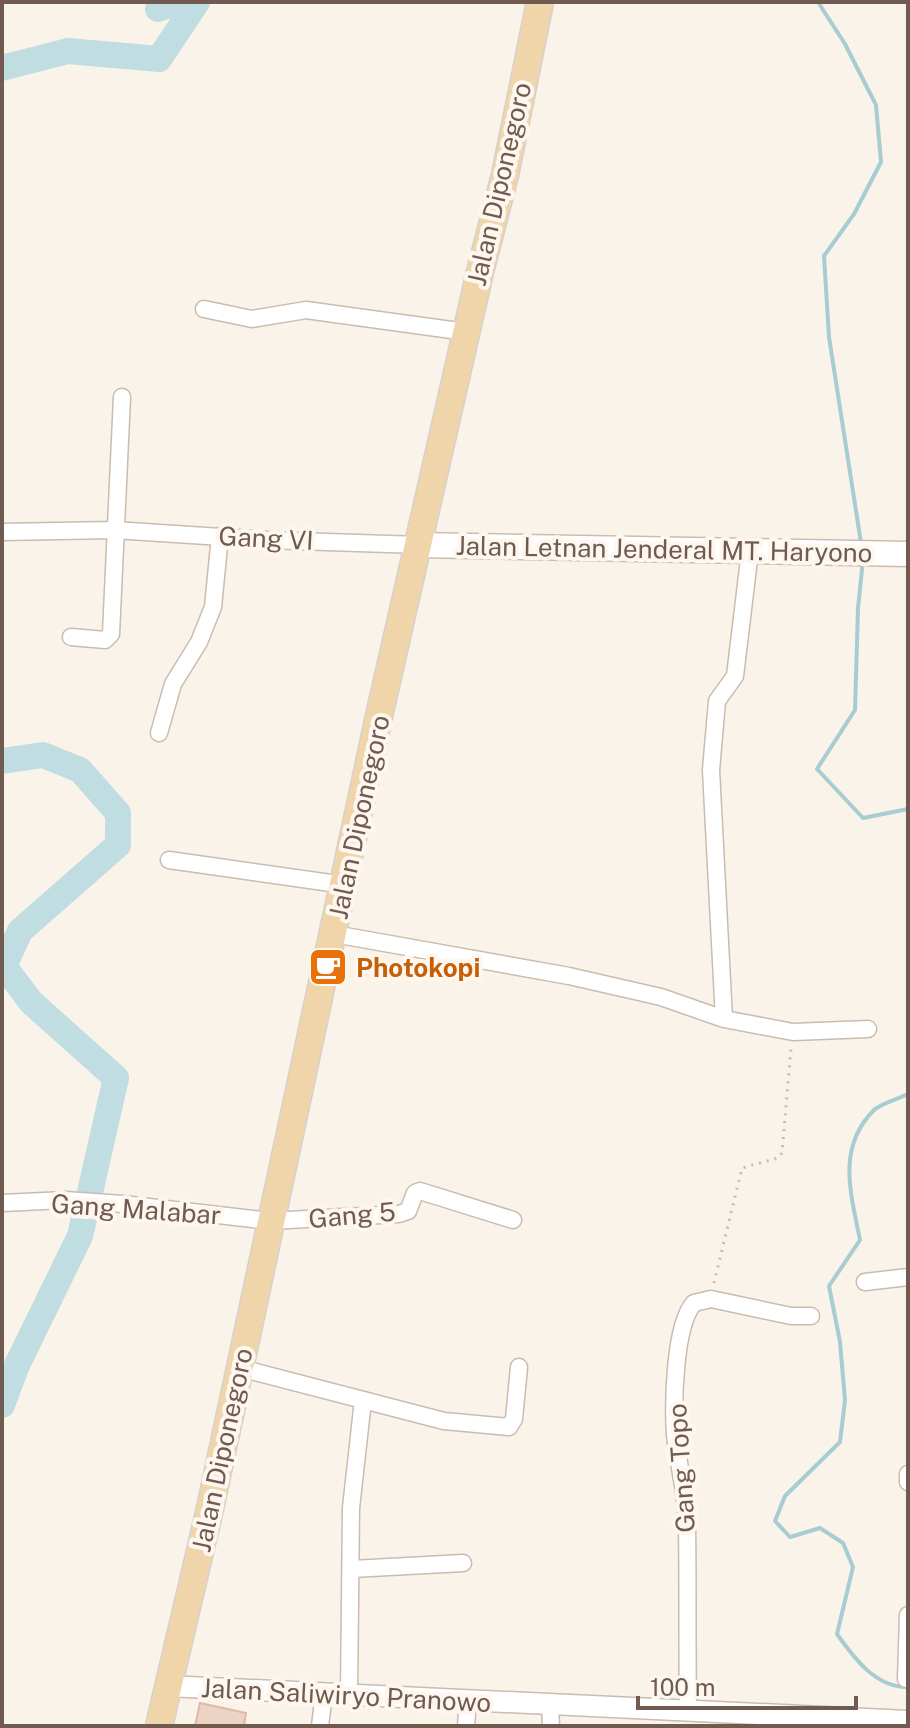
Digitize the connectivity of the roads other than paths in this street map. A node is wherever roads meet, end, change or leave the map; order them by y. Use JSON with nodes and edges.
{"nodes":[{"id":1,"x":540,"y":2,"type":"edge"},
{"id":2,"x":204,"y":309,"type":"dead end"},
{"id":3,"x":466,"y":332,"type":"junction"},
{"id":4,"x":122,"y":397,"type":"dead end"},
{"id":5,"x":114,"y":530,"type":"junction"},
{"id":6,"x":2,"y":532,"type":"edge"},
{"id":7,"x":220,"y":536,"type":"junction"},
{"id":8,"x":419,"y":545,"type":"junction"},
{"id":9,"x":750,"y":551,"type":"junction"},
{"id":10,"x":908,"y":554,"type":"edge"},
{"id":11,"x":71,"y":637,"type":"dead end"},
{"id":12,"x":159,"y":733,"type":"dead end"},
{"id":13,"x":169,"y":860,"type":"dead end"},
{"id":14,"x":345,"y":885,"type":"junction"},
{"id":15,"x":334,"y":934,"type":"junction"},
{"id":16,"x":724,"y":1019,"type":"junction"},
{"id":17,"x":868,"y":1029,"type":"dead end"},
{"id":18,"x":2,"y":1203,"type":"edge"},
{"id":19,"x":513,"y":1220,"type":"dead end"},
{"id":20,"x":270,"y":1221,"type":"junction"},
{"id":21,"x":908,"y":1277,"type":"edge"},
{"id":22,"x":865,"y":1282,"type":"dead end"},
{"id":23,"x":811,"y":1316,"type":"dead end"},
{"id":24,"x":519,"y":1367,"type":"dead end"},
{"id":25,"x":240,"y":1368,"type":"junction"},
{"id":26,"x":363,"y":1400,"type":"junction"},
{"id":27,"x":908,"y":1474,"type":"edge"},
{"id":28,"x":908,"y":1482,"type":"edge"},
{"id":29,"x":463,"y":1563,"type":"dead end"},
{"id":30,"x":352,"y":1569,"type":"junction"},
{"id":31,"x":908,"y":1615,"type":"edge"},
{"id":32,"x":908,"y":1634,"type":"edge"},
{"id":33,"x":906,"y":1679,"type":"dead end"},
{"id":34,"x":167,"y":1686,"type":"junction"},
{"id":35,"x":324,"y":1693,"type":"junction"},
{"id":36,"x":349,"y":1694,"type":"junction"},
{"id":37,"x":468,"y":1701,"type":"junction"},
{"id":38,"x":550,"y":1705,"type":"junction"},
{"id":39,"x":688,"y":1710,"type":"junction"},
{"id":40,"x":659,"y":1717,"type":"edge"},
{"id":41,"x":908,"y":1721,"type":"edge"},
{"id":42,"x":159,"y":1726,"type":"edge"},
{"id":43,"x":320,"y":1726,"type":"edge"},
{"id":44,"x":466,"y":1726,"type":"edge"},
{"id":45,"x":551,"y":1726,"type":"edge"}],
"edges":[{"from":1,"to":3,"type":"main road","name":"Jalan Diponegoro"},
{"from":2,"to":3,"type":"street"},
{"from":3,"to":8,"type":"main road","name":"Jalan Diponegoro"},
{"from":4,"to":5,"type":"street"},
{"from":5,"to":6,"type":"street","name":"Gang VI"},
{"from":5,"to":7,"type":"street","name":"Gang VI"},
{"from":5,"to":11,"type":"street"},
{"from":7,"to":8,"type":"street","name":"Gang VI"},
{"from":7,"to":12,"type":"street"},
{"from":8,"to":9,"type":"main road","name":"Jalan Letnan Jenderal MT. Haryono"},
{"from":8,"to":14,"type":"main road","name":"Jalan Diponegoro"},
{"from":9,"to":10,"type":"main road","name":"Jalan Letnan Jenderal MT. Haryono"},
{"from":9,"to":16,"type":"street"},
{"from":13,"to":14,"type":"street"},
{"from":14,"to":15,"type":"main road","name":"Jalan Diponegoro"},
{"from":15,"to":16,"type":"street"},
{"from":15,"to":20,"type":"main road","name":"Jalan Diponegoro"},
{"from":16,"to":17,"type":"street"},
{"from":18,"to":20,"type":"street","name":"Gang Malabar"},
{"from":19,"to":20,"type":"street","name":"Gang 5"},
{"from":20,"to":25,"type":"main road","name":"Jalan Diponegoro"},
{"from":21,"to":22,"type":"street"},
{"from":23,"to":39,"type":"street","name":"Gang Topo"},
{"from":24,"to":26,"type":"street"},
{"from":25,"to":26,"type":"street"},
{"from":25,"to":34,"type":"main road","name":"Jalan Diponegoro"},
{"from":26,"to":30,"type":"street"},
{"from":27,"to":28,"type":"street"},
{"from":29,"to":30,"type":"street"},
{"from":30,"to":36,"type":"street"},
{"from":31,"to":32,"type":"street"},
{"from":32,"to":33,"type":"street"},
{"from":34,"to":35,"type":"street","name":"Jalan Saliwiryo Pranowo"},
{"from":34,"to":42,"type":"main road","name":"Jalan Diponegoro"},
{"from":35,"to":36,"type":"street","name":"Jalan Saliwiryo Pranowo"},
{"from":35,"to":43,"type":"street"},
{"from":36,"to":37,"type":"street","name":"Jalan Saliwiryo Pranowo"},
{"from":37,"to":38,"type":"street","name":"Jalan Saliwiryo Pranowo"},
{"from":37,"to":44,"type":"street"},
{"from":38,"to":40,"type":"street","name":"Jalan Saliwiryo Pranowo"},
{"from":38,"to":45,"type":"street"},
{"from":39,"to":40,"type":"street","name":"Jalan Saliwiryo Pranowo"},
{"from":39,"to":41,"type":"street","name":"Jalan Saliwiryo Pranowo"}]}
